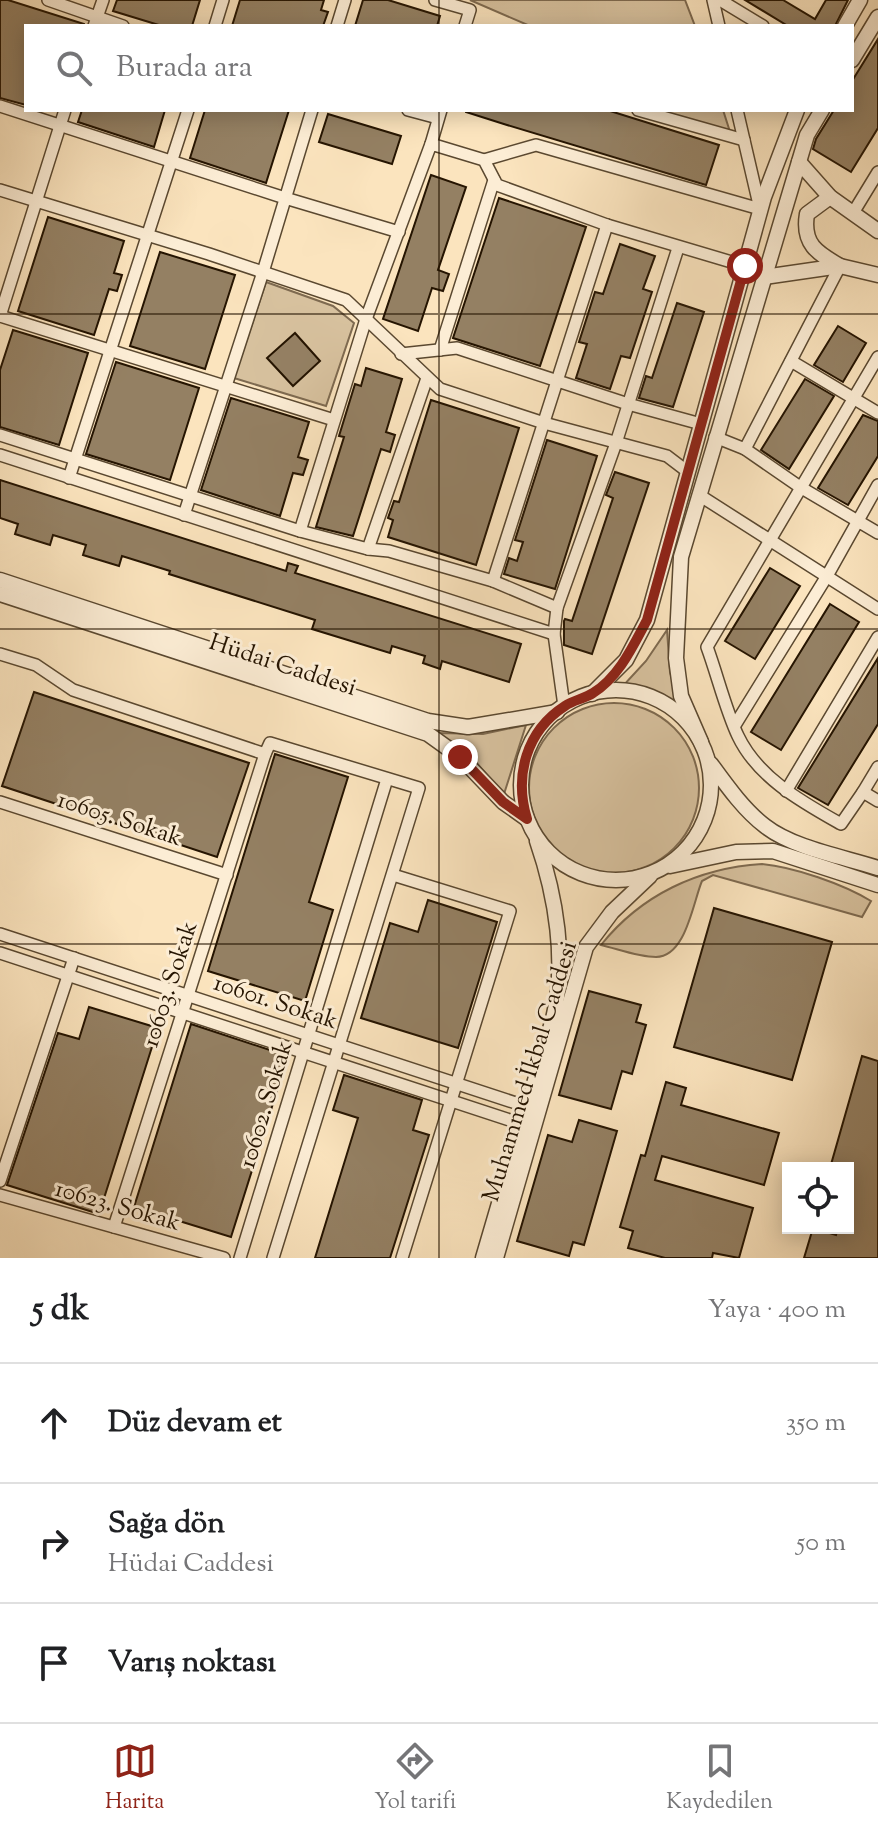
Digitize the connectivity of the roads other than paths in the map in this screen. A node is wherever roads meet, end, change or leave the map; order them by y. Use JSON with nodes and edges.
{"nodes":[{"id":1,"x":48,"y":0,"type":"edge"},
{"id":2,"x":103,"y":0,"type":"edge"},
{"id":3,"x":223,"y":0,"type":"edge"},
{"id":4,"x":345,"y":0,"type":"edge"},
{"id":5,"x":435,"y":0,"type":"edge"},
{"id":6,"x":713,"y":0,"type":"edge"},
{"id":7,"x":720,"y":0,"type":"edge"},
{"id":8,"x":860,"y":0,"type":"edge"},
{"id":9,"x":878,"y":17,"type":"edge"},
{"id":10,"x":95,"y":22,"type":"edge"},
{"id":11,"x":216,"y":24,"type":"edge"},
{"id":12,"x":338,"y":24,"type":"edge"},
{"id":13,"x":466,"y":24,"type":"edge"},
{"id":14,"x":719,"y":24,"type":"edge"},
{"id":15,"x":760,"y":24,"type":"edge"},
{"id":16,"x":846,"y":24,"type":"edge"},
{"id":17,"x":854,"y":57,"type":"edge"},
{"id":18,"x":0,"y":106,"type":"edge"},
{"id":19,"x":64,"y":112,"type":"edge"},
{"id":20,"x":187,"y":112,"type":"edge"},
{"id":21,"x":311,"y":112,"type":"edge"},
{"id":22,"x":645,"y":112,"type":"edge"},
{"id":23,"x":737,"y":112,"type":"edge"},
{"id":24,"x":796,"y":112,"type":"edge"},
{"id":25,"x":821,"y":112,"type":"edge"},
{"id":26,"x":440,"y":114,"type":"edge"},
{"id":27,"x":60,"y":125,"type":"junction"},
{"id":28,"x":744,"y":140,"type":"junction"},
{"id":29,"x":431,"y":144,"type":"junction"},
{"id":30,"x":484,"y":160,"type":"junction"},
{"id":31,"x":172,"y":161,"type":"junction"},
{"id":32,"x":799,"y":162,"type":"junction"},
{"id":33,"x":878,"y":172,"type":"edge"},
{"id":34,"x":494,"y":180,"type":"junction"},
{"id":35,"x":0,"y":190,"type":"edge"},
{"id":36,"x":830,"y":197,"type":"junction"},
{"id":37,"x":285,"y":198,"type":"junction"},
{"id":38,"x":38,"y":202,"type":"junction"},
{"id":39,"x":760,"y":209,"type":"junction"},
{"id":40,"x":853,"y":213,"type":"junction"},
{"id":41,"x":607,"y":225,"type":"junction"},
{"id":42,"x":878,"y":231,"type":"edge"},
{"id":43,"x":399,"y":232,"type":"junction"},
{"id":44,"x":146,"y":235,"type":"junction"},
{"id":45,"x":678,"y":248,"type":"junction"},
{"id":46,"x":745,"y":266,"type":"junction"},
{"id":47,"x":840,"y":266,"type":"junction"},
{"id":48,"x":263,"y":272,"type":"junction"},
{"id":49,"x":878,"y":275,"type":"edge"},
{"id":50,"x":764,"y":277,"type":"junction"},
{"id":51,"x":0,"y":316,"type":"edge"},
{"id":52,"x":366,"y":319,"type":"junction"},
{"id":53,"x":109,"y":350,"type":"junction"},
{"id":54,"x":440,"y":350,"type":"junction"},
{"id":55,"x":401,"y":354,"type":"junction"},
{"id":56,"x":878,"y":357,"type":"edge"},
{"id":57,"x":791,"y":361,"type":"junction"},
{"id":58,"x":427,"y":378,"type":"junction"},
{"id":59,"x":556,"y":381,"type":"junction"},
{"id":60,"x":226,"y":387,"type":"junction"},
{"id":61,"x":853,"y":398,"type":"junction"},
{"id":62,"x":628,"y":404,"type":"junction"},
{"id":63,"x":878,"y":413,"type":"edge"},
{"id":64,"x":334,"y":420,"type":"junction"},
{"id":65,"x":544,"y":423,"type":"junction"},
{"id":66,"x":701,"y":424,"type":"junction"},
{"id":67,"x":0,"y":435,"type":"edge"},
{"id":68,"x":715,"y":437,"type":"junction"},
{"id":69,"x":616,"y":443,"type":"junction"},
{"id":70,"x":745,"y":449,"type":"junction"},
{"id":71,"x":0,"y":455,"type":"edge"},
{"id":72,"x":74,"y":459,"type":"junction"},
{"id":73,"x":688,"y":472,"type":"junction"},
{"id":74,"x":69,"y":478,"type":"junction"},
{"id":75,"x":878,"y":485,"type":"edge"},
{"id":76,"x":800,"y":487,"type":"junction"},
{"id":77,"x":699,"y":495,"type":"junction"},
{"id":78,"x":190,"y":496,"type":"junction"},
{"id":79,"x":184,"y":515,"type":"junction"},
{"id":80,"x":859,"y":520,"type":"junction"},
{"id":81,"x":300,"y":531,"type":"junction"},
{"id":82,"x":878,"y":533,"type":"edge"},
{"id":83,"x":769,"y":540,"type":"junction"},
{"id":84,"x":368,"y":549,"type":"junction"},
{"id":85,"x":827,"y":576,"type":"junction"},
{"id":86,"x":0,"y":580,"type":"edge"},
{"id":87,"x":493,"y":581,"type":"junction"},
{"id":88,"x":0,"y":594,"type":"edge"},
{"id":89,"x":557,"y":608,"type":"junction"},
{"id":90,"x":878,"y":609,"type":"edge"},
{"id":91,"x":554,"y":634,"type":"junction"},
{"id":92,"x":878,"y":637,"type":"edge"},
{"id":93,"x":0,"y":654,"type":"edge"},
{"id":94,"x":592,"y":694,"type":"junction"},
{"id":95,"x":561,"y":709,"type":"junction"},
{"id":96,"x":735,"y":725,"type":"junction"},
{"id":97,"x":701,"y":742,"type":"junction"},
{"id":98,"x":265,"y":754,"type":"junction"},
{"id":99,"x":708,"y":761,"type":"junction"},
{"id":100,"x":878,"y":767,"type":"edge"},
{"id":101,"x":387,"y":779,"type":"junction"},
{"id":102,"x":786,"y":791,"type":"junction"},
{"id":103,"x":863,"y":792,"type":"junction"},
{"id":104,"x":878,"y":801,"type":"edge"},
{"id":105,"x":0,"y":802,"type":"edge"},
{"id":106,"x":531,"y":826,"type":"junction"},
{"id":107,"x":878,"y":868,"type":"edge"},
{"id":108,"x":658,"y":870,"type":"junction"},
{"id":109,"x":227,"y":875,"type":"junction"},
{"id":110,"x":393,"y":875,"type":"junction"},
{"id":111,"x":878,"y":885,"type":"edge"},
{"id":112,"x":1,"y":937,"type":"edge"},
{"id":113,"x":0,"y":953,"type":"edge"},
{"id":114,"x":74,"y":958,"type":"junction"},
{"id":115,"x":68,"y":975,"type":"junction"},
{"id":116,"x":188,"y":996,"type":"junction"},
{"id":117,"x":183,"y":1013,"type":"junction"},
{"id":118,"x":309,"y":1035,"type":"junction"},
{"id":119,"x":340,"y":1045,"type":"junction"},
{"id":120,"x":303,"y":1052,"type":"junction"},
{"id":121,"x":334,"y":1063,"type":"junction"},
{"id":122,"x":456,"y":1084,"type":"junction"},
{"id":123,"x":451,"y":1101,"type":"junction"},
{"id":124,"x":532,"y":1109,"type":"junction"},
{"id":125,"x":528,"y":1126,"type":"junction"},
{"id":126,"x":0,"y":1181,"type":"edge"},
{"id":127,"x":0,"y":1195,"type":"edge"},
{"id":128,"x":114,"y":1227,"type":"junction"},
{"id":129,"x":224,"y":1258,"type":"edge"},
{"id":130,"x":240,"y":1258,"type":"edge"},
{"id":131,"x":273,"y":1258,"type":"edge"},
{"id":132,"x":402,"y":1258,"type":"edge"},
{"id":133,"x":483,"y":1258,"type":"edge"},
{"id":134,"x":496,"y":1258,"type":"edge"}],
"edges":[{"from":1,"to":10,"type":"street"},
{"from":2,"to":10,"type":"street"},
{"from":3,"to":11,"type":"street"},
{"from":4,"to":12,"type":"street"},
{"from":5,"to":13,"type":"street"},
{"from":6,"to":14,"type":"street"},
{"from":7,"to":15,"type":"street"},
{"from":8,"to":16,"type":"street"},
{"from":9,"to":17,"type":"street"},
{"from":18,"to":27,"type":"street"},
{"from":19,"to":27,"type":"street"},
{"from":20,"to":31,"type":"street"},
{"from":21,"to":37,"type":"street"},
{"from":22,"to":28,"type":"street"},
{"from":23,"to":28,"type":"street"},
{"from":24,"to":39,"type":"street"},
{"from":25,"to":32,"type":"street"},
{"from":26,"to":29,"type":"street"},
{"from":27,"to":31,"type":"street"},
{"from":27,"to":38,"type":"street"},
{"from":28,"to":39,"type":"street"},
{"from":29,"to":30,"type":"street"},
{"from":29,"to":43,"type":"street"},
{"from":30,"to":34,"type":"street"},
{"from":30,"to":39,"type":"street"},
{"from":31,"to":37,"type":"street"},
{"from":31,"to":44,"type":"street"},
{"from":32,"to":36,"type":"street"},
{"from":32,"to":50,"type":"street"},
{"from":33,"to":40,"type":"street"},
{"from":34,"to":41,"type":"street"},
{"from":34,"to":54,"type":"street"},
{"from":35,"to":38,"type":"street"},
{"from":36,"to":40,"type":"street"},
{"from":36,"to":47,"type":"street"},
{"from":37,"to":43,"type":"street"},
{"from":37,"to":48,"type":"street"},
{"from":38,"to":44,"type":"street"},
{"from":38,"to":51,"type":"street"},
{"from":39,"to":46,"type":"street"},
{"from":40,"to":42,"type":"street"},
{"from":41,"to":45,"type":"street"},
{"from":41,"to":59,"type":"street"},
{"from":43,"to":52,"type":"street"},
{"from":44,"to":48,"type":"street"},
{"from":44,"to":53,"type":"street"},
{"from":45,"to":46,"type":"street"},
{"from":45,"to":62,"type":"street"},
{"from":46,"to":66,"type":"street"},
{"from":47,"to":49,"type":"street"},
{"from":47,"to":50,"type":"street"},
{"from":47,"to":57,"type":"street"},
{"from":48,"to":52,"type":"street"},
{"from":48,"to":60,"type":"street"},
{"from":50,"to":68,"type":"street"},
{"from":51,"to":53,"type":"street"},
{"from":52,"to":55,"type":"street"},
{"from":52,"to":64,"type":"street"},
{"from":53,"to":60,"type":"street"},
{"from":53,"to":72,"type":"street"},
{"from":54,"to":55,"type":"street"},
{"from":54,"to":59,"type":"street"},
{"from":55,"to":58,"type":"street"},
{"from":56,"to":61,"type":"street"},
{"from":57,"to":61,"type":"street"},
{"from":57,"to":70,"type":"street"},
{"from":58,"to":65,"type":"street"},
{"from":58,"to":84,"type":"street"},
{"from":59,"to":62,"type":"street"},
{"from":59,"to":65,"type":"street"},
{"from":60,"to":64,"type":"street"},
{"from":60,"to":78,"type":"street"},
{"from":61,"to":63,"type":"street"},
{"from":61,"to":76,"type":"street"},
{"from":62,"to":66,"type":"street"},
{"from":62,"to":69,"type":"street"},
{"from":64,"to":81,"type":"street"},
{"from":65,"to":69,"type":"street"},
{"from":65,"to":87,"type":"street"},
{"from":66,"to":73,"type":"street"},
{"from":67,"to":72,"type":"street"},
{"from":68,"to":70,"type":"street"},
{"from":68,"to":77,"type":"street"},
{"from":69,"to":73,"type":"street"},
{"from":69,"to":89,"type":"street"},
{"from":70,"to":76,"type":"street"},
{"from":71,"to":74,"type":"street"},
{"from":72,"to":74,"type":"street"},
{"from":72,"to":78,"type":"street"},
{"from":73,"to":94,"type":"street"},
{"from":74,"to":79,"type":"street"},
{"from":75,"to":80,"type":"street"},
{"from":76,"to":80,"type":"street"},
{"from":76,"to":83,"type":"street"},
{"from":77,"to":83,"type":"street"},
{"from":77,"to":97,"type":"street"},
{"from":78,"to":79,"type":"street"},
{"from":78,"to":81,"type":"street"},
{"from":79,"to":91,"type":"street"},
{"from":80,"to":82,"type":"street"},
{"from":80,"to":85,"type":"street"},
{"from":81,"to":84,"type":"street"},
{"from":83,"to":85,"type":"street"},
{"from":83,"to":96,"type":"street"},
{"from":84,"to":87,"type":"street"},
{"from":85,"to":90,"type":"street"},
{"from":85,"to":96,"type":"street"},
{"from":86,"to":95,"type":"street","name":"Hüdai Caddesi"},
{"from":87,"to":89,"type":"street"},
{"from":88,"to":106,"type":"street","name":"Hüdai Caddesi"},
{"from":89,"to":91,"type":"street"},
{"from":91,"to":95,"type":"street"},
{"from":92,"to":102,"type":"street"},
{"from":93,"to":98,"type":"street"},
{"from":94,"to":95,"type":"street"},
{"from":94,"to":97,"type":"street"},
{"from":95,"to":106,"type":"street"},
{"from":96,"to":102,"type":"street"},
{"from":97,"to":99,"type":"street"},
{"from":98,"to":101,"type":"street"},
{"from":98,"to":109,"type":"street","name":"10603. Sokak"},
{"from":99,"to":107,"type":"street"},
{"from":99,"to":108,"type":"street"},
{"from":100,"to":103,"type":"street"},
{"from":101,"to":110,"type":"street"},
{"from":101,"to":118,"type":"street","name":"10602. Sokak"},
{"from":102,"to":103,"type":"street"},
{"from":103,"to":104,"type":"street"},
{"from":105,"to":109,"type":"street","name":"10605. Sokak"},
{"from":106,"to":108,"type":"street"},
{"from":106,"to":124,"type":"street","name":"Muhammed İkbal Caddesi"},
{"from":108,"to":111,"type":"street"},
{"from":108,"to":124,"type":"street","name":"Muhammed İkbal Caddesi"},
{"from":109,"to":116,"type":"street","name":"10603. Sokak"},
{"from":110,"to":119,"type":"street"},
{"from":110,"to":122,"type":"street"},
{"from":112,"to":114,"type":"street","name":"10601. Sokak"},
{"from":113,"to":115,"type":"street","name":"10601. Sokak"},
{"from":114,"to":115,"type":"street"},
{"from":114,"to":116,"type":"street","name":"10601. Sokak"},
{"from":115,"to":117,"type":"street","name":"10601. Sokak"},
{"from":115,"to":126,"type":"street"},
{"from":116,"to":117,"type":"street","name":"10603. Sokak"},
{"from":116,"to":118,"type":"street","name":"10601. Sokak"},
{"from":117,"to":120,"type":"street","name":"10601. Sokak"},
{"from":117,"to":128,"type":"street","name":"10603. Sokak"},
{"from":118,"to":119,"type":"street","name":"10601. Sokak"},
{"from":118,"to":120,"type":"street","name":"10602. Sokak"},
{"from":119,"to":121,"type":"street"},
{"from":119,"to":122,"type":"street","name":"10601. Sokak"},
{"from":120,"to":121,"type":"street","name":"10601. Sokak"},
{"from":120,"to":130,"type":"street","name":"10602. Sokak"},
{"from":121,"to":123,"type":"street","name":"10601. Sokak"},
{"from":121,"to":131,"type":"street"},
{"from":122,"to":123,"type":"street"},
{"from":122,"to":124,"type":"street","name":"10601. Sokak"},
{"from":123,"to":125,"type":"street","name":"10601. Sokak"},
{"from":123,"to":132,"type":"street"},
{"from":124,"to":125,"type":"street","name":"Muhammed İkbal Caddesi"},
{"from":125,"to":133,"type":"street","name":"Muhammed İkbal Caddesi"},
{"from":125,"to":134,"type":"street","name":"Muhammed İkbal Caddesi"},
{"from":127,"to":128,"type":"street","name":"10623. Sokak"},
{"from":128,"to":129,"type":"street","name":"10623. Sokak"}]}
